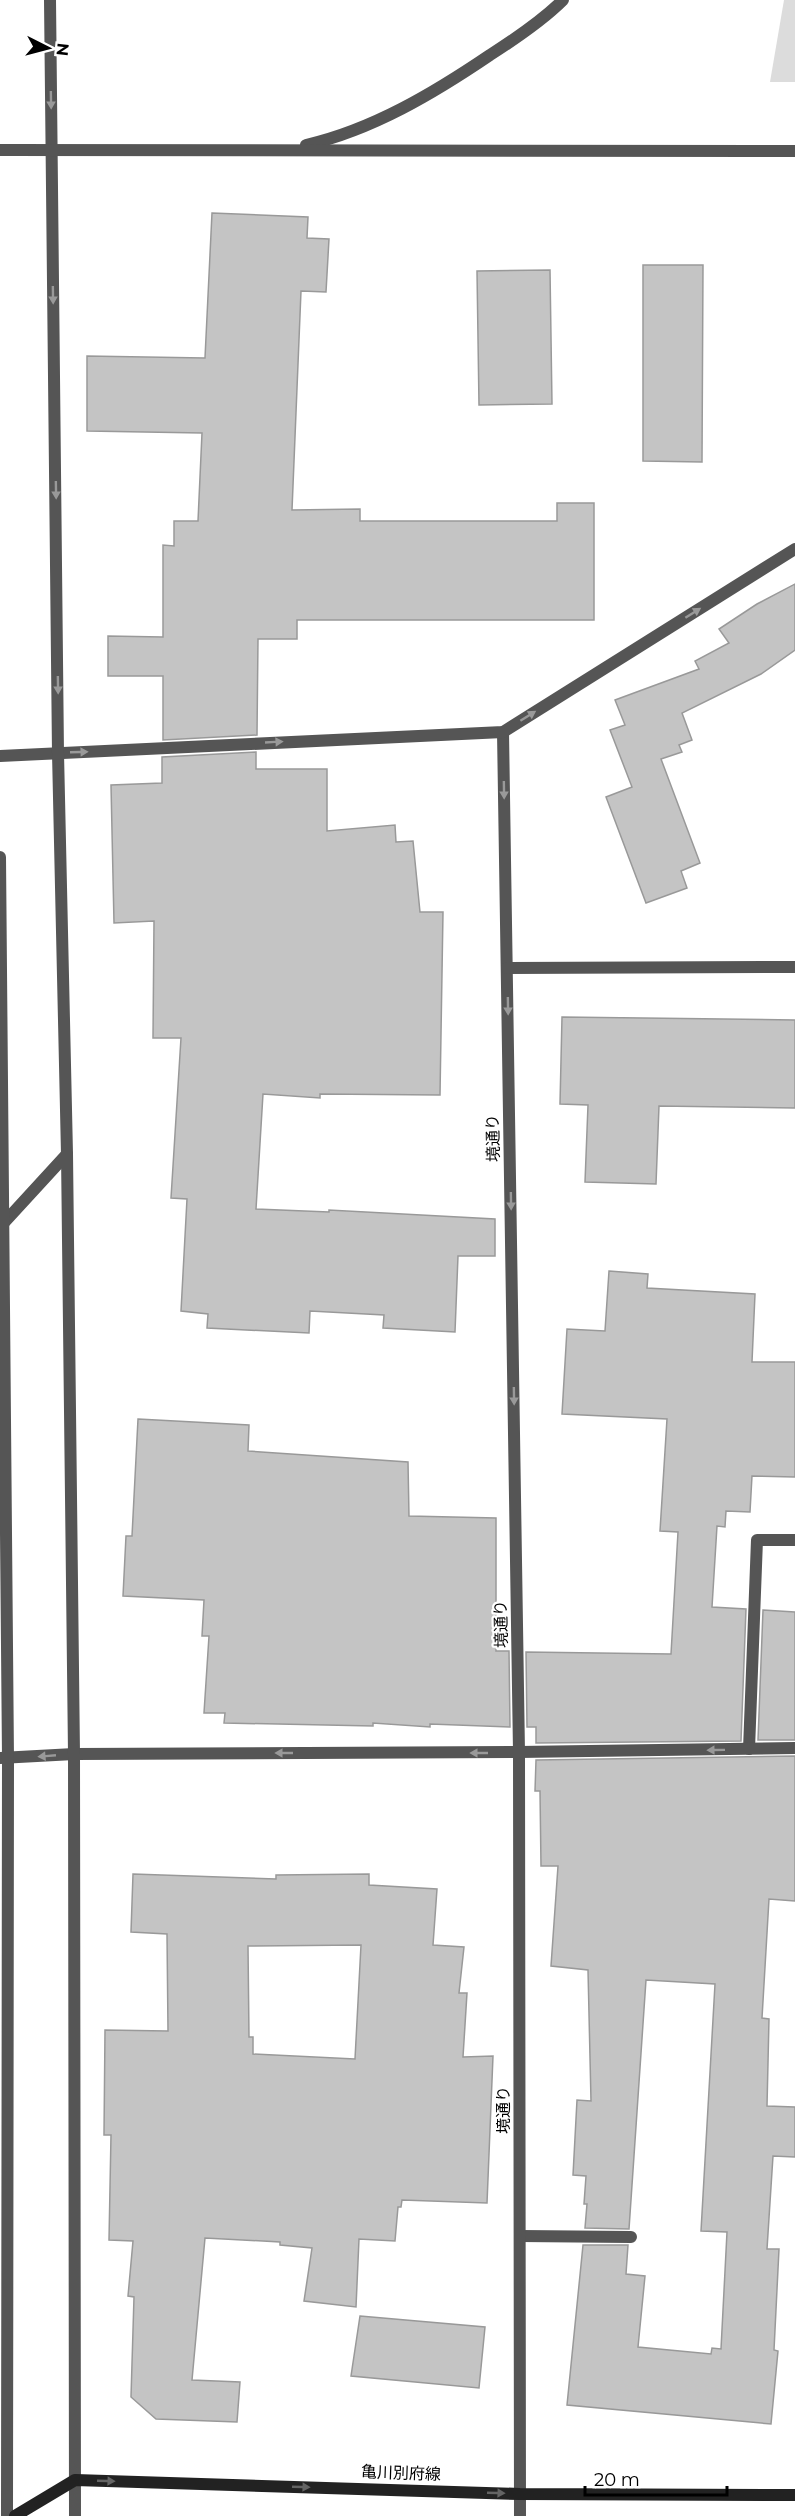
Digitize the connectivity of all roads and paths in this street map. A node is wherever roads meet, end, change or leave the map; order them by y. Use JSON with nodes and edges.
{"nodes":[{"id":1,"x":50,"y":0,"type":"edge"},
{"id":2,"x":563,"y":0,"type":"edge"},
{"id":3,"x":52,"y":149,"type":"junction"},
{"id":4,"x":287,"y":149,"type":"junction"},
{"id":5,"x":0,"y":150,"type":"edge"},
{"id":6,"x":795,"y":150,"type":"edge"},
{"id":7,"x":795,"y":549,"type":"edge"},
{"id":8,"x":503,"y":732,"type":"junction"},
{"id":9,"x":58,"y":753,"type":"junction"},
{"id":10,"x":0,"y":756,"type":"edge"},
{"id":11,"x":0,"y":857,"type":"edge"},
{"id":12,"x":795,"y":967,"type":"edge"},
{"id":13,"x":507,"y":968,"type":"junction"},
{"id":14,"x":67,"y":1154,"type":"junction"},
{"id":15,"x":2,"y":1224,"type":"edge"},
{"id":16,"x":795,"y":1540,"type":"edge"},
{"id":17,"x":795,"y":1748,"type":"edge"},
{"id":18,"x":749,"y":1749,"type":"junction"},
{"id":19,"x":519,"y":1752,"type":"junction"},
{"id":20,"x":74,"y":1754,"type":"junction"},
{"id":21,"x":4,"y":1759,"type":"edge"},
{"id":22,"x":520,"y":2236,"type":"junction"},
{"id":23,"x":631,"y":2237,"type":"dead end"},
{"id":24,"x":75,"y":2480,"type":"junction"},
{"id":25,"x":520,"y":2494,"type":"junction"},
{"id":26,"x":795,"y":2495,"type":"edge"},
{"id":27,"x":6,"y":2516,"type":"edge"},
{"id":28,"x":15,"y":2516,"type":"edge"},
{"id":29,"x":75,"y":2516,"type":"edge"},
{"id":30,"x":520,"y":2516,"type":"edge"}],
"edges":[{"from":1,"to":3,"type":"street","one_way":true},
{"from":2,"to":4,"type":"street"},
{"from":3,"to":4,"type":"street"},
{"from":3,"to":5,"type":"street"},
{"from":3,"to":9,"type":"street","one_way":true},
{"from":4,"to":6,"type":"street"},
{"from":8,"to":7,"type":"street","one_way":true},
{"from":9,"to":8,"type":"street","one_way":true},
{"from":8,"to":13,"type":"street","name":"境通り","one_way":true},
{"from":9,"to":10,"type":"street"},
{"from":9,"to":14,"type":"street"},
{"from":11,"to":15,"type":"street"},
{"from":12,"to":13,"type":"street"},
{"from":13,"to":19,"type":"street","name":"境通り","one_way":true},
{"from":14,"to":15,"type":"street"},
{"from":14,"to":20,"type":"street"},
{"from":15,"to":21,"type":"street"},
{"from":16,"to":18,"type":"street"},
{"from":17,"to":18,"type":"street"},
{"from":18,"to":19,"type":"street","one_way":true},
{"from":19,"to":20,"type":"street","one_way":true},
{"from":19,"to":22,"type":"street","name":"境通り"},
{"from":20,"to":21,"type":"street","one_way":true},
{"from":20,"to":24,"type":"street"},
{"from":21,"to":27,"type":"street"},
{"from":22,"to":23,"type":"street"},
{"from":22,"to":25,"type":"street","name":"境通り"},
{"from":24,"to":25,"type":"main road","name":"亀川別府線","one_way":true},
{"from":24,"to":28,"type":"main road"},
{"from":24,"to":29,"type":"street"},
{"from":25,"to":26,"type":"main road","name":"亀川別府線"},
{"from":25,"to":30,"type":"street","name":"境通り"}]}
